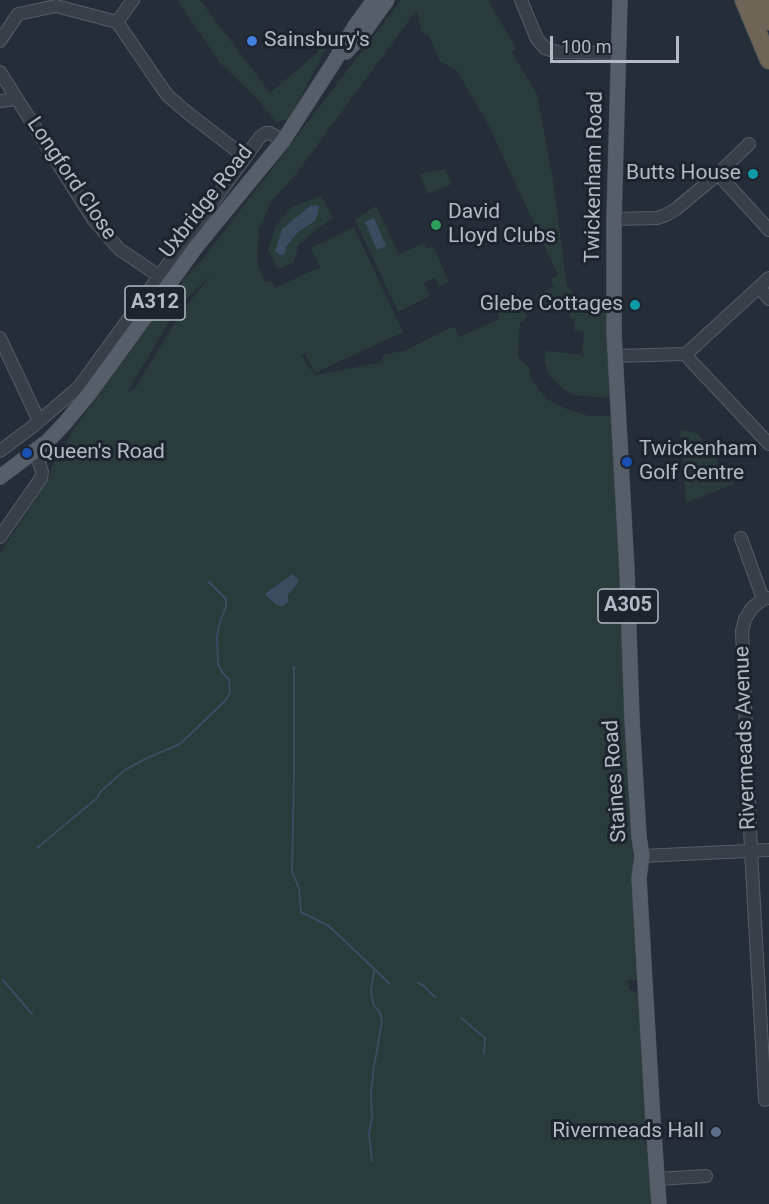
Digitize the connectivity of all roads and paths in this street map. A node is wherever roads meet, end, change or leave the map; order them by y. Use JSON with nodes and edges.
{"nodes":[{"id":1,"x":133,"y":0,"type":"edge"},
{"id":2,"x":374,"y":0,"type":"edge"},
{"id":3,"x":387,"y":0,"type":"edge"},
{"id":4,"x":521,"y":0,"type":"edge"},
{"id":5,"x":620,"y":0,"type":"edge"},
{"id":6,"x":744,"y":0,"type":"edge"},
{"id":7,"x":761,"y":0,"type":"edge"},
{"id":8,"x":769,"y":21,"type":"edge"},
{"id":9,"x":117,"y":22,"type":"junction"},
{"id":10,"x":0,"y":41,"type":"edge"},
{"id":11,"x":619,"y":53,"type":"junction"},
{"id":12,"x":769,"y":60,"type":"edge"},
{"id":13,"x":334,"y":62,"type":"junction"},
{"id":14,"x":0,"y":72,"type":"edge"},
{"id":15,"x":17,"y":99,"type":"junction"},
{"id":16,"x":0,"y":100,"type":"edge"},
{"id":17,"x":283,"y":141,"type":"junction"},
{"id":18,"x":748,"y":144,"type":"dead end"},
{"id":19,"x":245,"y":157,"type":"junction"},
{"id":20,"x":718,"y":174,"type":"junction"},
{"id":21,"x":614,"y":219,"type":"junction"},
{"id":22,"x":769,"y":230,"type":"edge"},
{"id":23,"x":159,"y":276,"type":"junction"},
{"id":24,"x":769,"y":278,"type":"edge"},
{"id":25,"x":759,"y":287,"type":"junction"},
{"id":26,"x":769,"y":298,"type":"edge"},
{"id":27,"x":0,"y":338,"type":"edge"},
{"id":28,"x":686,"y":354,"type":"junction"},
{"id":29,"x":615,"y":356,"type":"junction"},
{"id":30,"x":39,"y":421,"type":"junction"},
{"id":31,"x":768,"y":441,"type":"edge"},
{"id":32,"x":0,"y":452,"type":"edge"},
{"id":33,"x":33,"y":453,"type":"junction"},
{"id":34,"x":0,"y":477,"type":"edge"},
{"id":35,"x":0,"y":537,"type":"edge"},
{"id":36,"x":741,"y":538,"type":"dead end"},
{"id":37,"x":766,"y":599,"type":"edge"},
{"id":38,"x":769,"y":850,"type":"edge"},
{"id":39,"x":751,"y":851,"type":"junction"},
{"id":40,"x":642,"y":856,"type":"junction"},
{"id":41,"x":765,"y":1025,"type":"edge"},
{"id":42,"x":765,"y":1100,"type":"dead end"},
{"id":43,"x":706,"y":1176,"type":"dead end"},
{"id":44,"x":657,"y":1179,"type":"junction"},
{"id":45,"x":659,"y":1204,"type":"edge"}],
"edges":[{"from":1,"to":9,"type":"street"},
{"from":2,"to":13,"type":"main road","name":"Uxbridge Road","number":"A312"},
{"from":3,"to":13,"type":"main road","name":"Uxbridge Road","number":"A312"},
{"from":4,"to":11,"type":"street"},
{"from":5,"to":11,"type":"main road","name":"Twickenham Road","number":"A305"},
{"from":6,"to":12,"type":"highway"},
{"from":7,"to":8,"type":"highway"},
{"from":9,"to":10,"type":"street"},
{"from":9,"to":19,"type":"street"},
{"from":11,"to":21,"type":"main road","name":"Twickenham Road","number":"A305"},
{"from":13,"to":17,"type":"main road","name":"Uxbridge Road","number":"A312"},
{"from":14,"to":15,"type":"street","name":"Longford Close"},
{"from":15,"to":16,"type":"street","name":"Longford Close"},
{"from":15,"to":23,"type":"street","name":"Longford Close"},
{"from":17,"to":19,"type":"street","name":"Uxbridge Road"},
{"from":17,"to":33,"type":"main road","name":"Uxbridge Road","number":"A312"},
{"from":18,"to":20,"type":"street"},
{"from":19,"to":23,"type":"street","name":"Uxbridge Road"},
{"from":20,"to":21,"type":"street"},
{"from":20,"to":22,"type":"street"},
{"from":21,"to":29,"type":"main road","name":"Twickenham Road","number":"A305"},
{"from":23,"to":30,"type":"street","name":"Uxbridge Road"},
{"from":24,"to":25,"type":"street"},
{"from":25,"to":26,"type":"street"},
{"from":25,"to":28,"type":"street"},
{"from":27,"to":30,"type":"street"},
{"from":28,"to":29,"type":"street"},
{"from":28,"to":31,"type":"street"},
{"from":29,"to":40,"type":"main road","name":"Staines Road","number":"A305"},
{"from":30,"to":32,"type":"street","name":"Uxbridge Road"},
{"from":33,"to":34,"type":"main road","name":"Uxbridge Road","number":"A312"},
{"from":33,"to":35,"type":"street"},
{"from":36,"to":37,"type":"street"},
{"from":37,"to":39,"type":"street","name":"Rivermeads Avenue"},
{"from":38,"to":39,"type":"street"},
{"from":39,"to":40,"type":"street"},
{"from":39,"to":41,"type":"street","name":"Rivermeads Avenue"},
{"from":40,"to":44,"type":"main road","name":"Staines Road","number":"A305"},
{"from":41,"to":42,"type":"street","name":"Rivermeads Avenue"},
{"from":43,"to":44,"type":"street"},
{"from":44,"to":45,"type":"main road","name":"Staines Road","number":"A305"}]}
